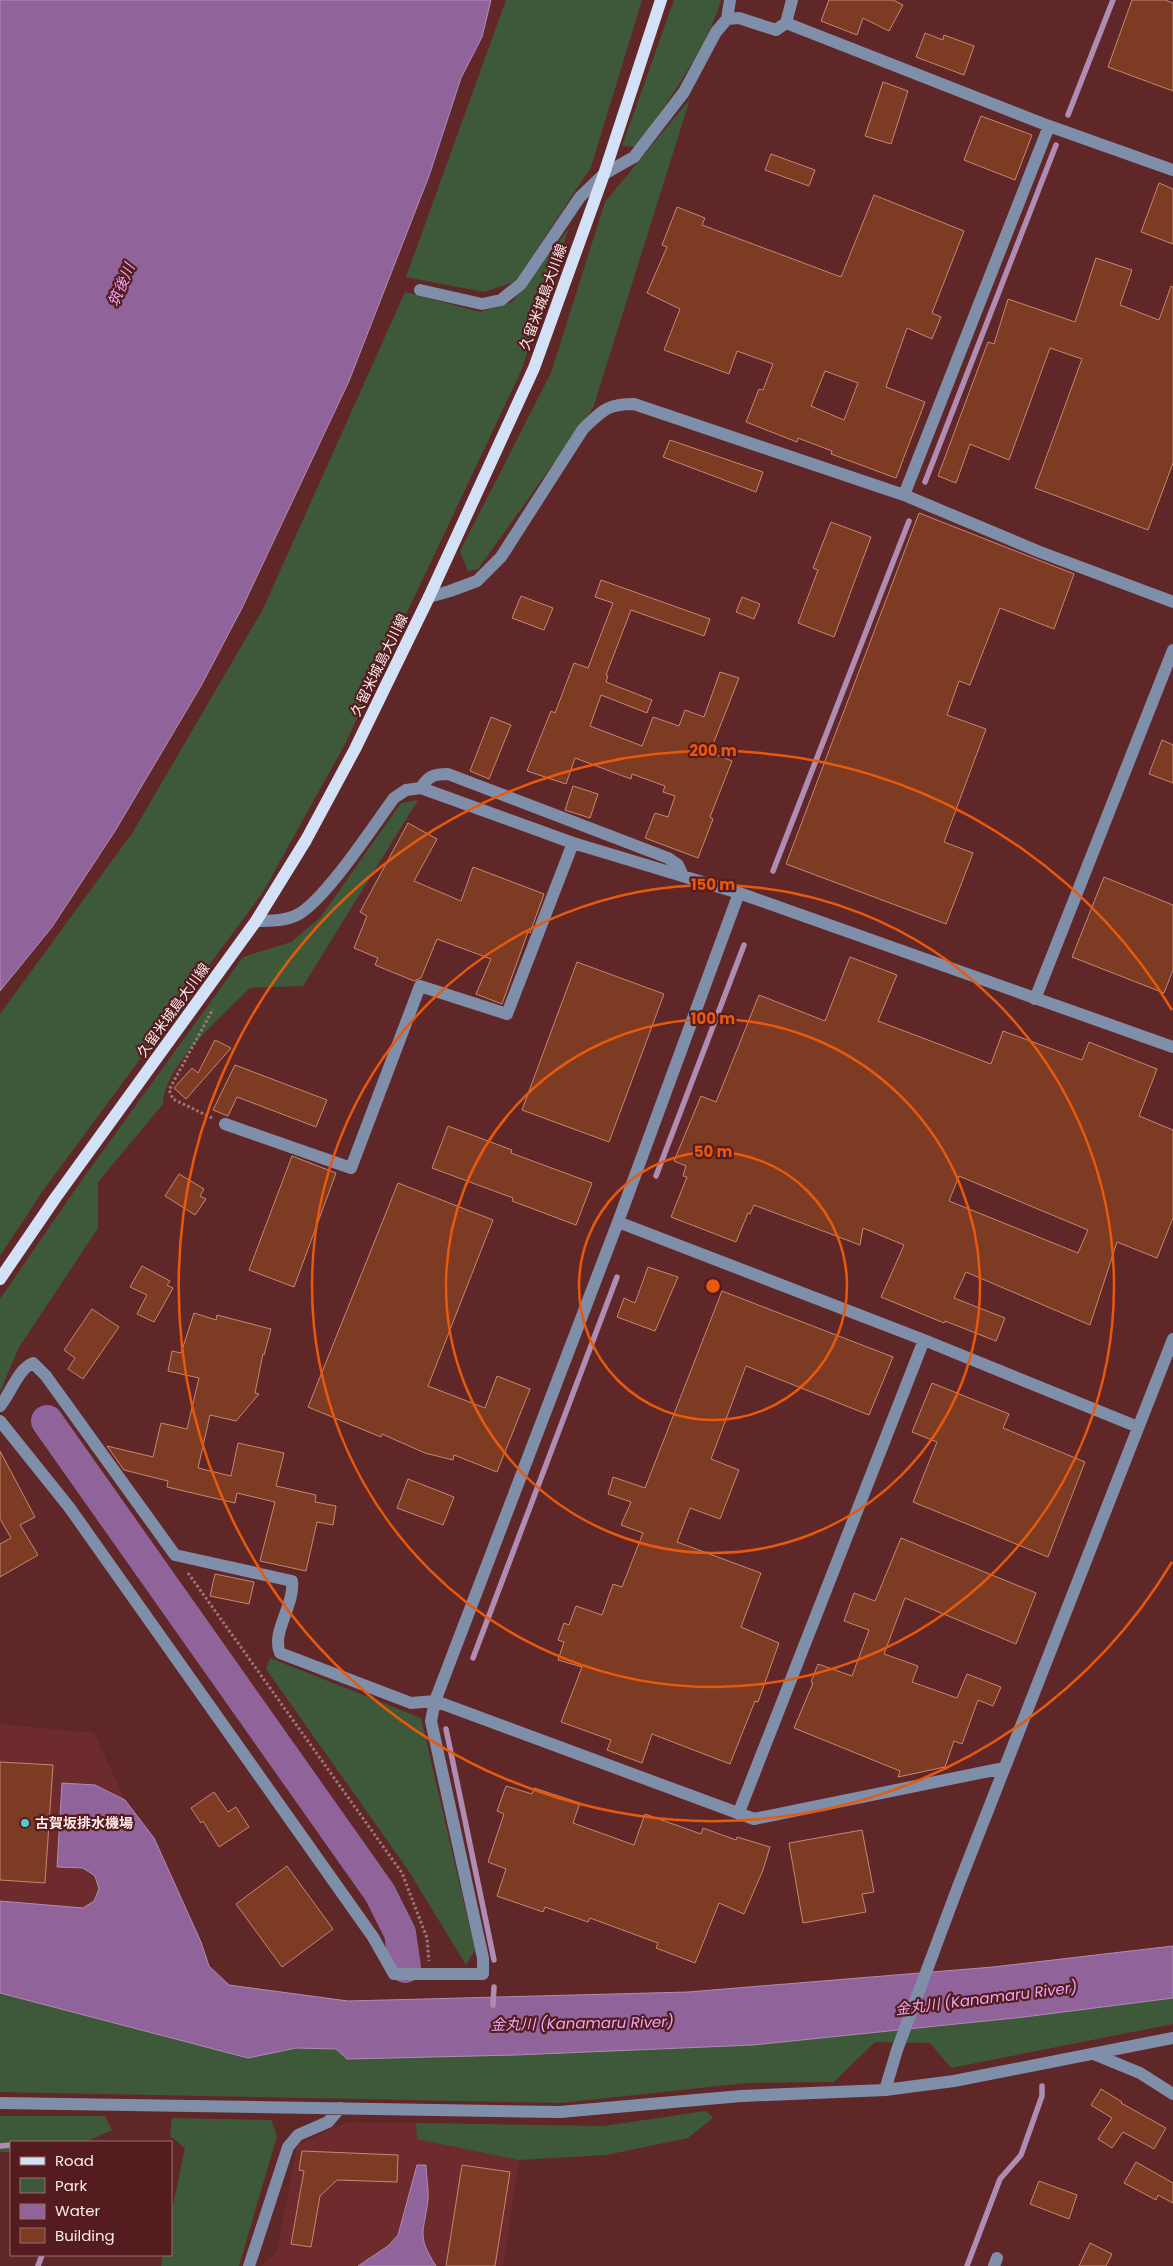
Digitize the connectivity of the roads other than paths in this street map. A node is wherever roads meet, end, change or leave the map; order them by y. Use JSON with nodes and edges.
{"nodes":[{"id":1,"x":661,"y":0,"type":"edge"},
{"id":2,"x":730,"y":0,"type":"edge"},
{"id":3,"x":792,"y":0,"type":"edge"},
{"id":4,"x":727,"y":19,"type":"junction"},
{"id":5,"x":786,"y":23,"type":"junction"},
{"id":6,"x":1049,"y":126,"type":"junction"},
{"id":7,"x":1173,"y":170,"type":"edge"},
{"id":8,"x":604,"y":174,"type":"junction"},
{"id":9,"x":420,"y":290,"type":"dead end"},
{"id":10,"x":904,"y":495,"type":"junction"},
{"id":11,"x":429,"y":597,"type":"junction"},
{"id":12,"x":1173,"y":602,"type":"edge"},
{"id":13,"x":1173,"y":650,"type":"edge"},
{"id":14,"x":421,"y":788,"type":"junction"},
{"id":15,"x":572,"y":843,"type":"junction"},
{"id":16,"x":683,"y":876,"type":"junction"},
{"id":17,"x":739,"y":893,"type":"junction"},
{"id":18,"x":256,"y":921,"type":"junction"},
{"id":19,"x":1035,"y":999,"type":"junction"},
{"id":20,"x":1173,"y":1047,"type":"edge"},
{"id":21,"x":225,"y":1124,"type":"road end"},
{"id":22,"x":618,"y":1222,"type":"junction"},
{"id":23,"x":0,"y":1280,"type":"edge"},
{"id":24,"x":1173,"y":1339,"type":"edge"},
{"id":25,"x":924,"y":1340,"type":"junction"},
{"id":26,"x":0,"y":1406,"type":"edge"},
{"id":27,"x":0,"y":1421,"type":"edge"},
{"id":28,"x":1138,"y":1427,"type":"junction"},
{"id":29,"x":435,"y":1700,"type":"junction"},
{"id":30,"x":1004,"y":1768,"type":"junction"},
{"id":31,"x":739,"y":1812,"type":"junction"},
{"id":32,"x":1173,"y":2038,"type":"edge"},
{"id":33,"x":1096,"y":2055,"type":"junction"},
{"id":34,"x":885,"y":2090,"type":"junction"},
{"id":35,"x":1173,"y":2094,"type":"edge"},
{"id":36,"x":0,"y":2103,"type":"edge"},
{"id":37,"x":340,"y":2108,"type":"junction"},
{"id":38,"x":249,"y":2266,"type":"edge"}],
"edges":[{"from":1,"to":8,"type":"main road","name":"久留米城島大川線"},
{"from":2,"to":4,"type":"street"},
{"from":3,"to":5,"type":"street"},
{"from":4,"to":5,"type":"street"},
{"from":4,"to":8,"type":"street"},
{"from":5,"to":6,"type":"street"},
{"from":6,"to":7,"type":"street"},
{"from":6,"to":10,"type":"street"},
{"from":8,"to":9,"type":"street"},
{"from":8,"to":11,"type":"main road","name":"久留米城島大川線"},
{"from":10,"to":11,"type":"street"},
{"from":10,"to":12,"type":"street"},
{"from":11,"to":18,"type":"main road","name":"久留米城島大川線"},
{"from":13,"to":19,"type":"street"},
{"from":14,"to":15,"type":"street"},
{"from":14,"to":16,"type":"street"},
{"from":14,"to":18,"type":"street"},
{"from":15,"to":16,"type":"street"},
{"from":15,"to":21,"type":"street"},
{"from":16,"to":17,"type":"street"},
{"from":17,"to":19,"type":"street"},
{"from":17,"to":22,"type":"street"},
{"from":18,"to":23,"type":"main road","name":"久留米城島大川線"},
{"from":19,"to":20,"type":"street"},
{"from":22,"to":25,"type":"street"},
{"from":22,"to":29,"type":"street"},
{"from":24,"to":28,"type":"street"},
{"from":25,"to":28,"type":"street"},
{"from":25,"to":31,"type":"street"},
{"from":26,"to":29,"type":"street"},
{"from":27,"to":29,"type":"street"},
{"from":28,"to":30,"type":"street"},
{"from":29,"to":31,"type":"street"},
{"from":30,"to":31,"type":"street"},
{"from":30,"to":34,"type":"street"},
{"from":32,"to":33,"type":"street"},
{"from":33,"to":34,"type":"street"},
{"from":33,"to":35,"type":"street"},
{"from":34,"to":37,"type":"street"},
{"from":36,"to":37,"type":"street"},
{"from":37,"to":38,"type":"street"}]}
